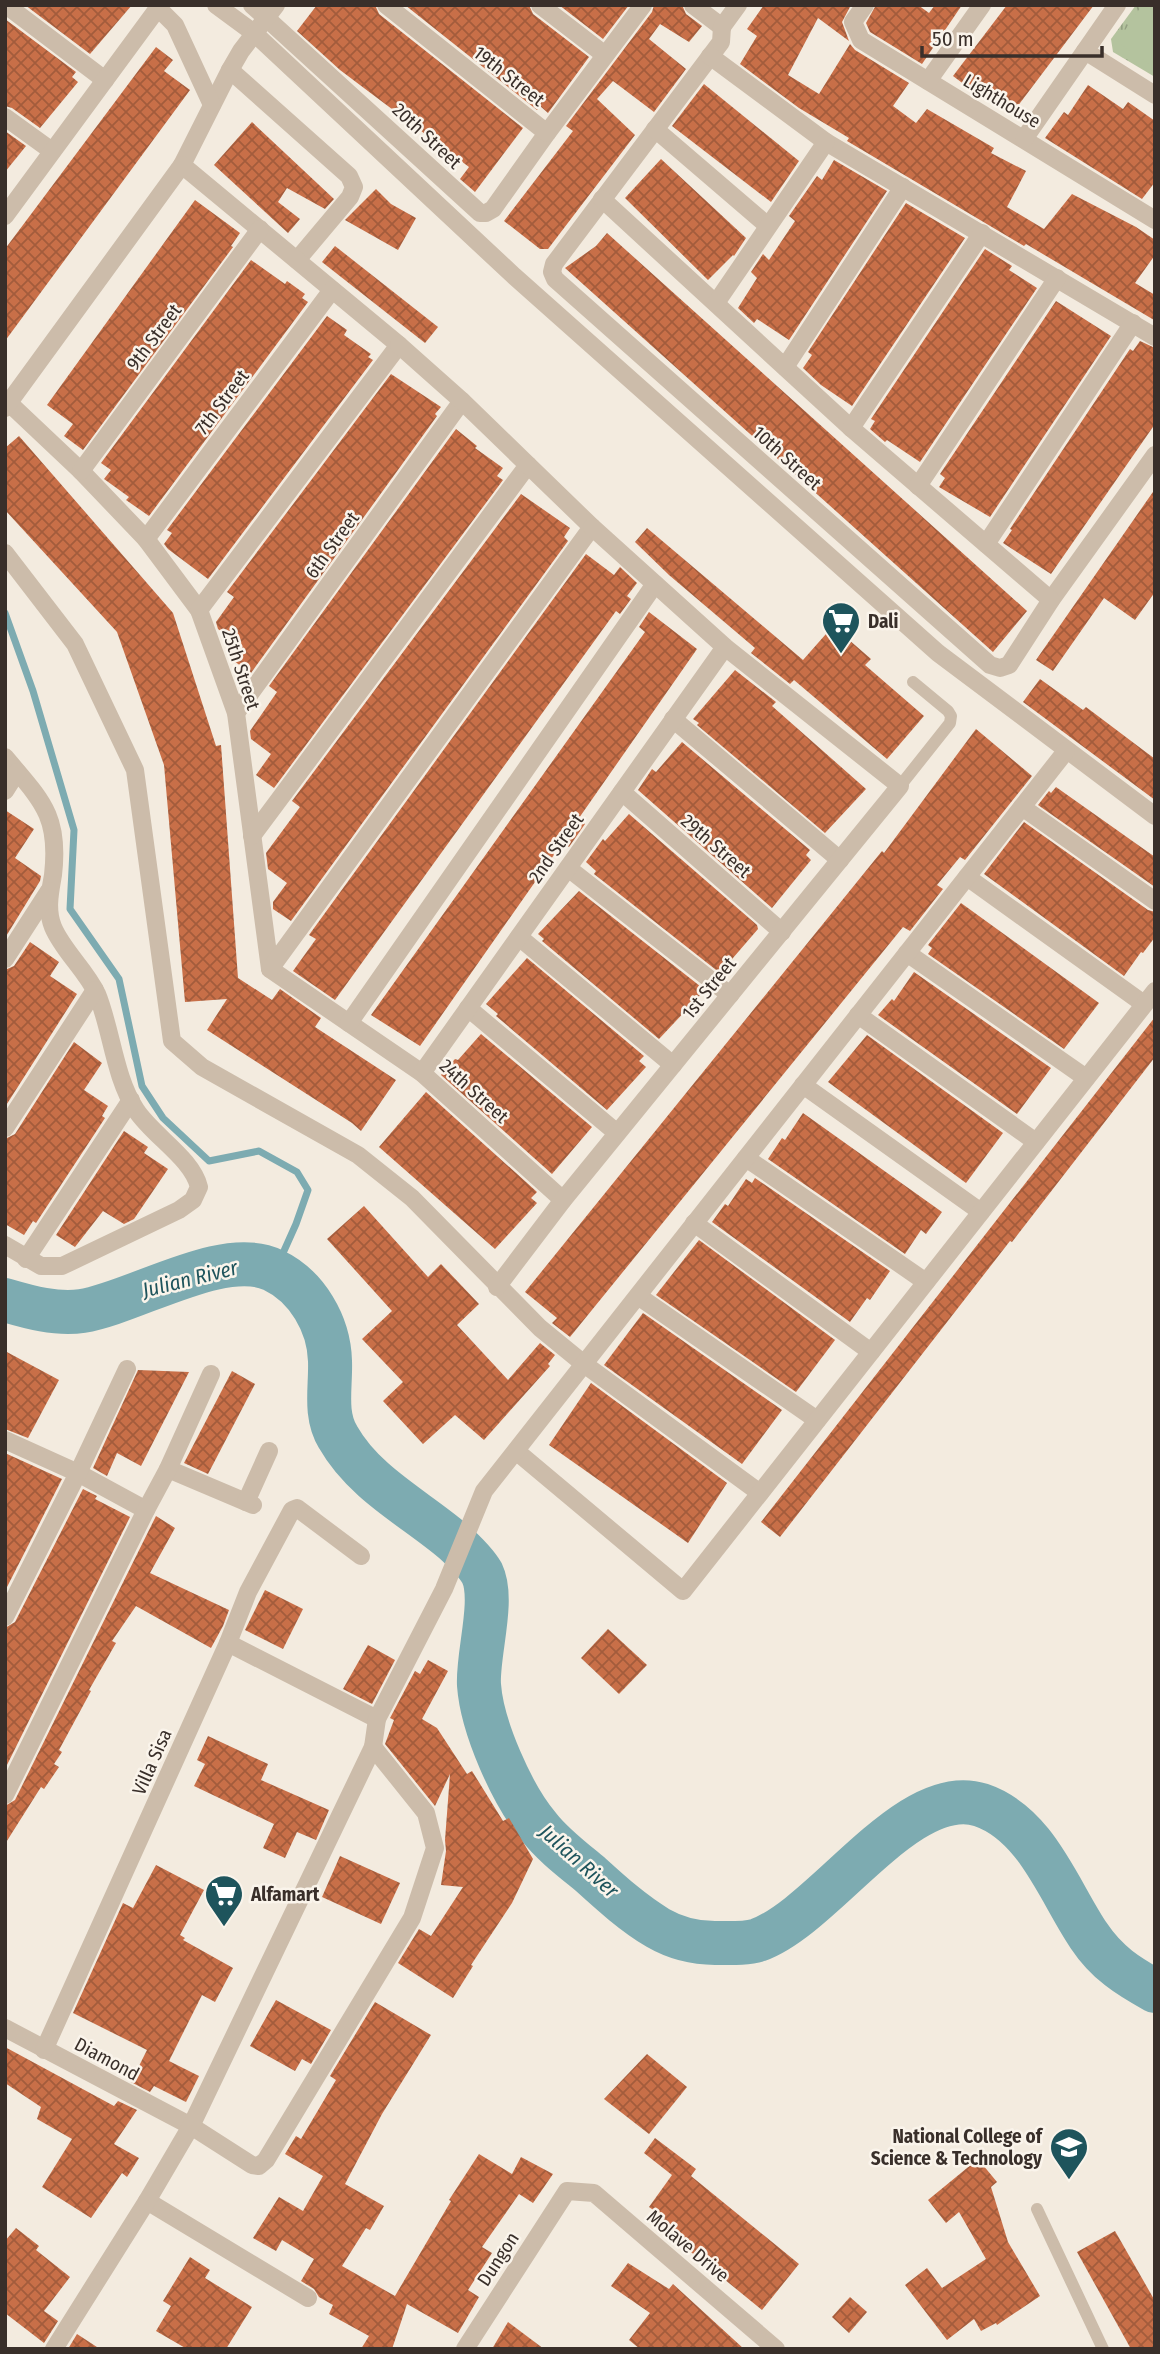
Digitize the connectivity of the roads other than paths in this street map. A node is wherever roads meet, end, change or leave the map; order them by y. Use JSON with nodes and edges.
{"nodes":[{"id":1,"x":6,"y":5,"type":"edge"},
{"id":2,"x":216,"y":5,"type":"edge"},
{"id":3,"x":252,"y":5,"type":"edge"},
{"id":4,"x":386,"y":5,"type":"edge"},
{"id":5,"x":540,"y":5,"type":"edge"},
{"id":6,"x":643,"y":5,"type":"edge"},
{"id":7,"x":693,"y":5,"type":"edge"},
{"id":8,"x":738,"y":5,"type":"edge"},
{"id":9,"x":865,"y":5,"type":"edge"},
{"id":10,"x":982,"y":5,"type":"edge"},
{"id":11,"x":1117,"y":5,"type":"edge"},
{"id":12,"x":156,"y":7,"type":"edge"},
{"id":13,"x":272,"y":11,"type":"edge"},
{"id":14,"x":722,"y":27,"type":"junction"},
{"id":15,"x":253,"y":35,"type":"junction"},
{"id":16,"x":1085,"y":51,"type":"junction"},
{"id":17,"x":605,"y":55,"type":"junction"},
{"id":18,"x":710,"y":56,"type":"junction"},
{"id":19,"x":230,"y":70,"type":"junction"},
{"id":20,"x":105,"y":80,"type":"junction"},
{"id":21,"x":928,"y":81,"type":"junction"},
{"id":22,"x":1155,"y":95,"type":"edge"},
{"id":23,"x":212,"y":105,"type":"junction"},
{"id":24,"x":5,"y":117,"type":"edge"},
{"id":25,"x":655,"y":129,"type":"junction"},
{"id":26,"x":547,"y":133,"type":"junction"},
{"id":27,"x":1024,"y":139,"type":"junction"},
{"id":28,"x":826,"y":142,"type":"junction"},
{"id":29,"x":52,"y":151,"type":"junction"},
{"id":30,"x":182,"y":165,"type":"junction"},
{"id":31,"x":903,"y":187,"type":"junction"},
{"id":32,"x":602,"y":199,"type":"junction"},
{"id":33,"x":5,"y":216,"type":"edge"},
{"id":34,"x":1155,"y":220,"type":"edge"},
{"id":35,"x":768,"y":226,"type":"junction"},
{"id":36,"x":260,"y":229,"type":"junction"},
{"id":37,"x":982,"y":233,"type":"junction"},
{"id":38,"x":297,"y":260,"type":"junction"},
{"id":39,"x":1057,"y":278,"type":"junction"},
{"id":40,"x":332,"y":290,"type":"junction"},
{"id":41,"x":716,"y":303,"type":"junction"},
{"id":42,"x":1133,"y":323,"type":"junction"},
{"id":43,"x":1155,"y":337,"type":"edge"},
{"id":44,"x":399,"y":345,"type":"junction"},
{"id":45,"x":785,"y":367,"type":"junction"},
{"id":46,"x":462,"y":401,"type":"junction"},
{"id":47,"x":7,"y":406,"type":"edge"},
{"id":48,"x":850,"y":428,"type":"junction"},
{"id":49,"x":1155,"y":455,"type":"edge"},
{"id":50,"x":528,"y":465,"type":"junction"},
{"id":51,"x":81,"y":471,"type":"junction"},
{"id":52,"x":918,"y":486,"type":"junction"},
{"id":53,"x":592,"y":527,"type":"junction"},
{"id":54,"x":146,"y":538,"type":"junction"},
{"id":55,"x":986,"y":544,"type":"junction"},
{"id":56,"x":5,"y":553,"type":"edge"},
{"id":57,"x":655,"y":584,"type":"junction"},
{"id":58,"x":1051,"y":600,"type":"junction"},
{"id":59,"x":199,"y":610,"type":"junction"},
{"id":60,"x":725,"y":647,"type":"junction"},
{"id":61,"x":913,"y":682,"type":"dead end"},
{"id":62,"x":236,"y":713,"type":"junction"},
{"id":63,"x":673,"y":719,"type":"junction"},
{"id":64,"x":1066,"y":751,"type":"junction"},
{"id":65,"x":5,"y":757,"type":"edge"},
{"id":66,"x":17,"y":772,"type":"junction"},
{"id":67,"x":900,"y":786,"type":"junction"},
{"id":68,"x":5,"y":790,"type":"edge"},
{"id":69,"x":622,"y":792,"type":"junction"},
{"id":70,"x":1022,"y":807,"type":"junction"},
{"id":71,"x":1155,"y":816,"type":"edge"},
{"id":72,"x":252,"y":836,"type":"junction"},
{"id":73,"x":840,"y":860,"type":"junction"},
{"id":74,"x":568,"y":867,"type":"junction"},
{"id":75,"x":967,"y":877,"type":"junction"},
{"id":76,"x":51,"y":889,"type":"junction"},
{"id":77,"x":1155,"y":901,"type":"edge"},
{"id":78,"x":782,"y":932,"type":"junction"},
{"id":79,"x":519,"y":937,"type":"junction"},
{"id":80,"x":907,"y":953,"type":"junction"},
{"id":81,"x":5,"y":959,"type":"edge"},
{"id":82,"x":270,"y":969,"type":"junction"},
{"id":83,"x":95,"y":990,"type":"junction"},
{"id":84,"x":730,"y":995,"type":"junction"},
{"id":85,"x":1149,"y":998,"type":"edge"},
{"id":86,"x":468,"y":1008,"type":"junction"},
{"id":87,"x":858,"y":1015,"type":"junction"},
{"id":88,"x":349,"y":1023,"type":"junction"},
{"id":89,"x":673,"y":1065,"type":"junction"},
{"id":90,"x":422,"y":1073,"type":"junction"},
{"id":91,"x":1086,"y":1078,"type":"junction"},
{"id":92,"x":803,"y":1085,"type":"junction"},
{"id":93,"x":131,"y":1100,"type":"junction"},
{"id":94,"x":5,"y":1128,"type":"edge"},
{"id":95,"x":617,"y":1133,"type":"junction"},
{"id":96,"x":1036,"y":1142,"type":"junction"},
{"id":97,"x":746,"y":1158,"type":"junction"},
{"id":98,"x":563,"y":1200,"type":"junction"},
{"id":99,"x":981,"y":1212,"type":"junction"},
{"id":100,"x":694,"y":1223,"type":"junction"},
{"id":101,"x":5,"y":1245,"type":"edge"},
{"id":102,"x":26,"y":1259,"type":"junction"},
{"id":103,"x":926,"y":1282,"type":"junction"},
{"id":104,"x":498,"y":1287,"type":"junction"},
{"id":105,"x":638,"y":1296,"type":"junction"},
{"id":106,"x":871,"y":1352,"type":"junction"},
{"id":107,"x":584,"y":1364,"type":"junction"},
{"id":108,"x":127,"y":1369,"type":"dead end"},
{"id":109,"x":211,"y":1374,"type":"dead end"},
{"id":110,"x":817,"y":1420,"type":"junction"},
{"id":111,"x":5,"y":1440,"type":"edge"},
{"id":112,"x":269,"y":1451,"type":"dead end"},
{"id":113,"x":516,"y":1451,"type":"junction"},
{"id":114,"x":168,"y":1469,"type":"junction"},
{"id":115,"x":78,"y":1472,"type":"junction"},
{"id":116,"x":760,"y":1493,"type":"junction"},
{"id":117,"x":146,"y":1510,"type":"junction"},
{"id":118,"x":361,"y":1556,"type":"dead end"},
{"id":119,"x":5,"y":1617,"type":"edge"},
{"id":120,"x":228,"y":1643,"type":"junction"},
{"id":121,"x":377,"y":1719,"type":"junction"},
{"id":122,"x":373,"y":1747,"type":"junction"},
{"id":123,"x":5,"y":1795,"type":"edge"},
{"id":124,"x":5,"y":2028,"type":"edge"},
{"id":125,"x":44,"y":2049,"type":"junction"},
{"id":126,"x":191,"y":2126,"type":"junction"},
{"id":127,"x":567,"y":2191,"type":"joint"},
{"id":128,"x":148,"y":2202,"type":"junction"},
{"id":129,"x":1037,"y":2209,"type":"dead end"},
{"id":130,"x":308,"y":2298,"type":"dead end"},
{"id":131,"x":54,"y":2349,"type":"edge"},
{"id":132,"x":465,"y":2349,"type":"edge"},
{"id":133,"x":776,"y":2349,"type":"edge"},
{"id":134,"x":1103,"y":2349,"type":"edge"}],
"edges":[{"from":1,"to":20,"type":"street"},
{"from":2,"to":15,"type":"street"},
{"from":3,"to":13,"type":"street"},
{"from":4,"to":26,"type":"street","name":"19th Street"},
{"from":5,"to":17,"type":"street"},
{"from":6,"to":17,"type":"street","name":"19th Street"},
{"from":7,"to":14,"type":"street"},
{"from":8,"to":14,"type":"street"},
{"from":9,"to":21,"type":"street","name":"Lighthouse"},
{"from":10,"to":21,"type":"street"},
{"from":11,"to":16,"type":"street"},
{"from":12,"to":20,"type":"street"},
{"from":12,"to":23,"type":"street"},
{"from":13,"to":15,"type":"street"},
{"from":13,"to":26,"type":"street","name":"20th Street"},
{"from":14,"to":18,"type":"street"},
{"from":15,"to":19,"type":"street"},
{"from":15,"to":64,"type":"street"},
{"from":16,"to":22,"type":"street"},
{"from":16,"to":27,"type":"street"},
{"from":17,"to":26,"type":"street","name":"19th Street"},
{"from":18,"to":25,"type":"street"},
{"from":18,"to":28,"type":"street"},
{"from":19,"to":23,"type":"street"},
{"from":19,"to":38,"type":"street"},
{"from":20,"to":29,"type":"street"},
{"from":21,"to":27,"type":"street","name":"Lighthouse"},
{"from":23,"to":30,"type":"street"},
{"from":24,"to":29,"type":"street"},
{"from":25,"to":32,"type":"street"},
{"from":25,"to":35,"type":"street"},
{"from":27,"to":34,"type":"street","name":"Lighthouse"},
{"from":28,"to":31,"type":"street"},
{"from":28,"to":35,"type":"street"},
{"from":29,"to":33,"type":"street"},
{"from":30,"to":36,"type":"street"},
{"from":30,"to":47,"type":"street"},
{"from":31,"to":37,"type":"street"},
{"from":31,"to":45,"type":"street"},
{"from":32,"to":41,"type":"street"},
{"from":32,"to":58,"type":"street","name":"10th Street"},
{"from":35,"to":41,"type":"street"},
{"from":36,"to":38,"type":"street"},
{"from":36,"to":51,"type":"street","name":"9th Street"},
{"from":37,"to":39,"type":"street"},
{"from":37,"to":48,"type":"street"},
{"from":38,"to":40,"type":"street"},
{"from":39,"to":42,"type":"street"},
{"from":39,"to":52,"type":"street"},
{"from":40,"to":44,"type":"street"},
{"from":40,"to":54,"type":"street","name":"7th Street"},
{"from":41,"to":45,"type":"street"},
{"from":42,"to":43,"type":"street"},
{"from":42,"to":55,"type":"street"},
{"from":44,"to":46,"type":"street"},
{"from":44,"to":59,"type":"street"},
{"from":45,"to":48,"type":"street"},
{"from":46,"to":50,"type":"street"},
{"from":46,"to":62,"type":"street","name":"6th Street"},
{"from":47,"to":51,"type":"street","name":"25th Street"},
{"from":48,"to":52,"type":"street"},
{"from":49,"to":58,"type":"street"},
{"from":50,"to":53,"type":"street"},
{"from":50,"to":72,"type":"street"},
{"from":51,"to":54,"type":"street","name":"25th Street"},
{"from":52,"to":55,"type":"street"},
{"from":53,"to":57,"type":"street"},
{"from":53,"to":82,"type":"street"},
{"from":54,"to":59,"type":"street","name":"25th Street"},
{"from":55,"to":58,"type":"street"},
{"from":56,"to":104,"type":"street"},
{"from":57,"to":60,"type":"street"},
{"from":57,"to":88,"type":"street"},
{"from":59,"to":62,"type":"street","name":"25th Street"},
{"from":60,"to":63,"type":"street","name":"2nd Street"},
{"from":60,"to":67,"type":"street"},
{"from":61,"to":67,"type":"lane","name":"1st Street"},
{"from":62,"to":72,"type":"street","name":"25th Street"},
{"from":63,"to":69,"type":"street","name":"2nd Street"},
{"from":63,"to":73,"type":"street"},
{"from":64,"to":70,"type":"street"},
{"from":64,"to":71,"type":"street"},
{"from":65,"to":66,"type":"street"},
{"from":66,"to":68,"type":"street"},
{"from":66,"to":76,"type":"street"},
{"from":67,"to":73,"type":"street","name":"1st Street"},
{"from":69,"to":74,"type":"street","name":"2nd Street"},
{"from":69,"to":78,"type":"street","name":"29th Street"},
{"from":70,"to":75,"type":"street"},
{"from":70,"to":77,"type":"street"},
{"from":72,"to":82,"type":"street","name":"25th Street"},
{"from":73,"to":78,"type":"street","name":"1st Street"},
{"from":74,"to":79,"type":"street","name":"2nd Street"},
{"from":74,"to":84,"type":"street"},
{"from":75,"to":80,"type":"street"},
{"from":75,"to":85,"type":"street"},
{"from":76,"to":81,"type":"street"},
{"from":76,"to":83,"type":"street"},
{"from":78,"to":84,"type":"street","name":"1st Street"},
{"from":79,"to":86,"type":"street","name":"2nd Street"},
{"from":79,"to":89,"type":"street"},
{"from":80,"to":87,"type":"street"},
{"from":80,"to":91,"type":"street"},
{"from":82,"to":88,"type":"street"},
{"from":83,"to":93,"type":"street"},
{"from":83,"to":94,"type":"street"},
{"from":84,"to":89,"type":"street","name":"1st Street"},
{"from":85,"to":91,"type":"street"},
{"from":86,"to":90,"type":"street","name":"2nd Street"},
{"from":86,"to":95,"type":"street"},
{"from":87,"to":92,"type":"street"},
{"from":87,"to":96,"type":"street"},
{"from":88,"to":90,"type":"street","name":"24th Street"},
{"from":89,"to":95,"type":"street","name":"1st Street"},
{"from":90,"to":98,"type":"street","name":"24th Street"},
{"from":91,"to":96,"type":"street"},
{"from":92,"to":97,"type":"street"},
{"from":92,"to":99,"type":"street"},
{"from":93,"to":102,"type":"street"},
{"from":93,"to":102,"type":"street"},
{"from":95,"to":98,"type":"street","name":"1st Street"},
{"from":96,"to":99,"type":"street"},
{"from":97,"to":100,"type":"street"},
{"from":97,"to":103,"type":"street"},
{"from":98,"to":104,"type":"street","name":"1st Street"},
{"from":99,"to":103,"type":"street"},
{"from":100,"to":105,"type":"street"},
{"from":100,"to":106,"type":"street"},
{"from":101,"to":102,"type":"street"},
{"from":103,"to":106,"type":"street"},
{"from":104,"to":107,"type":"street"},
{"from":105,"to":107,"type":"street"},
{"from":105,"to":110,"type":"street"},
{"from":106,"to":110,"type":"street"},
{"from":107,"to":113,"type":"street"},
{"from":107,"to":116,"type":"street"},
{"from":108,"to":115,"type":"street"},
{"from":109,"to":114,"type":"street"},
{"from":110,"to":116,"type":"street"},
{"from":111,"to":115,"type":"street"},
{"from":112,"to":114,"type":"street"},
{"from":113,"to":116,"type":"street"},
{"from":113,"to":121,"type":"street"},
{"from":114,"to":117,"type":"street"},
{"from":115,"to":117,"type":"street"},
{"from":115,"to":119,"type":"street"},
{"from":117,"to":123,"type":"street"},
{"from":118,"to":120,"type":"street","name":"Villa Sisa"},
{"from":120,"to":121,"type":"street"},
{"from":120,"to":125,"type":"street","name":"Villa Sisa"},
{"from":121,"to":122,"type":"street"},
{"from":122,"to":126,"type":"street"},
{"from":122,"to":126,"type":"street","name":"Diamond"},
{"from":124,"to":125,"type":"street","name":"Diamond"},
{"from":125,"to":126,"type":"street","name":"Diamond"},
{"from":126,"to":128,"type":"street"},
{"from":127,"to":132,"type":"street","name":"Dungon"},
{"from":127,"to":133,"type":"street","name":"Molave Drive"},
{"from":128,"to":130,"type":"street"},
{"from":128,"to":131,"type":"street"},
{"from":129,"to":134,"type":"lane"}]}
